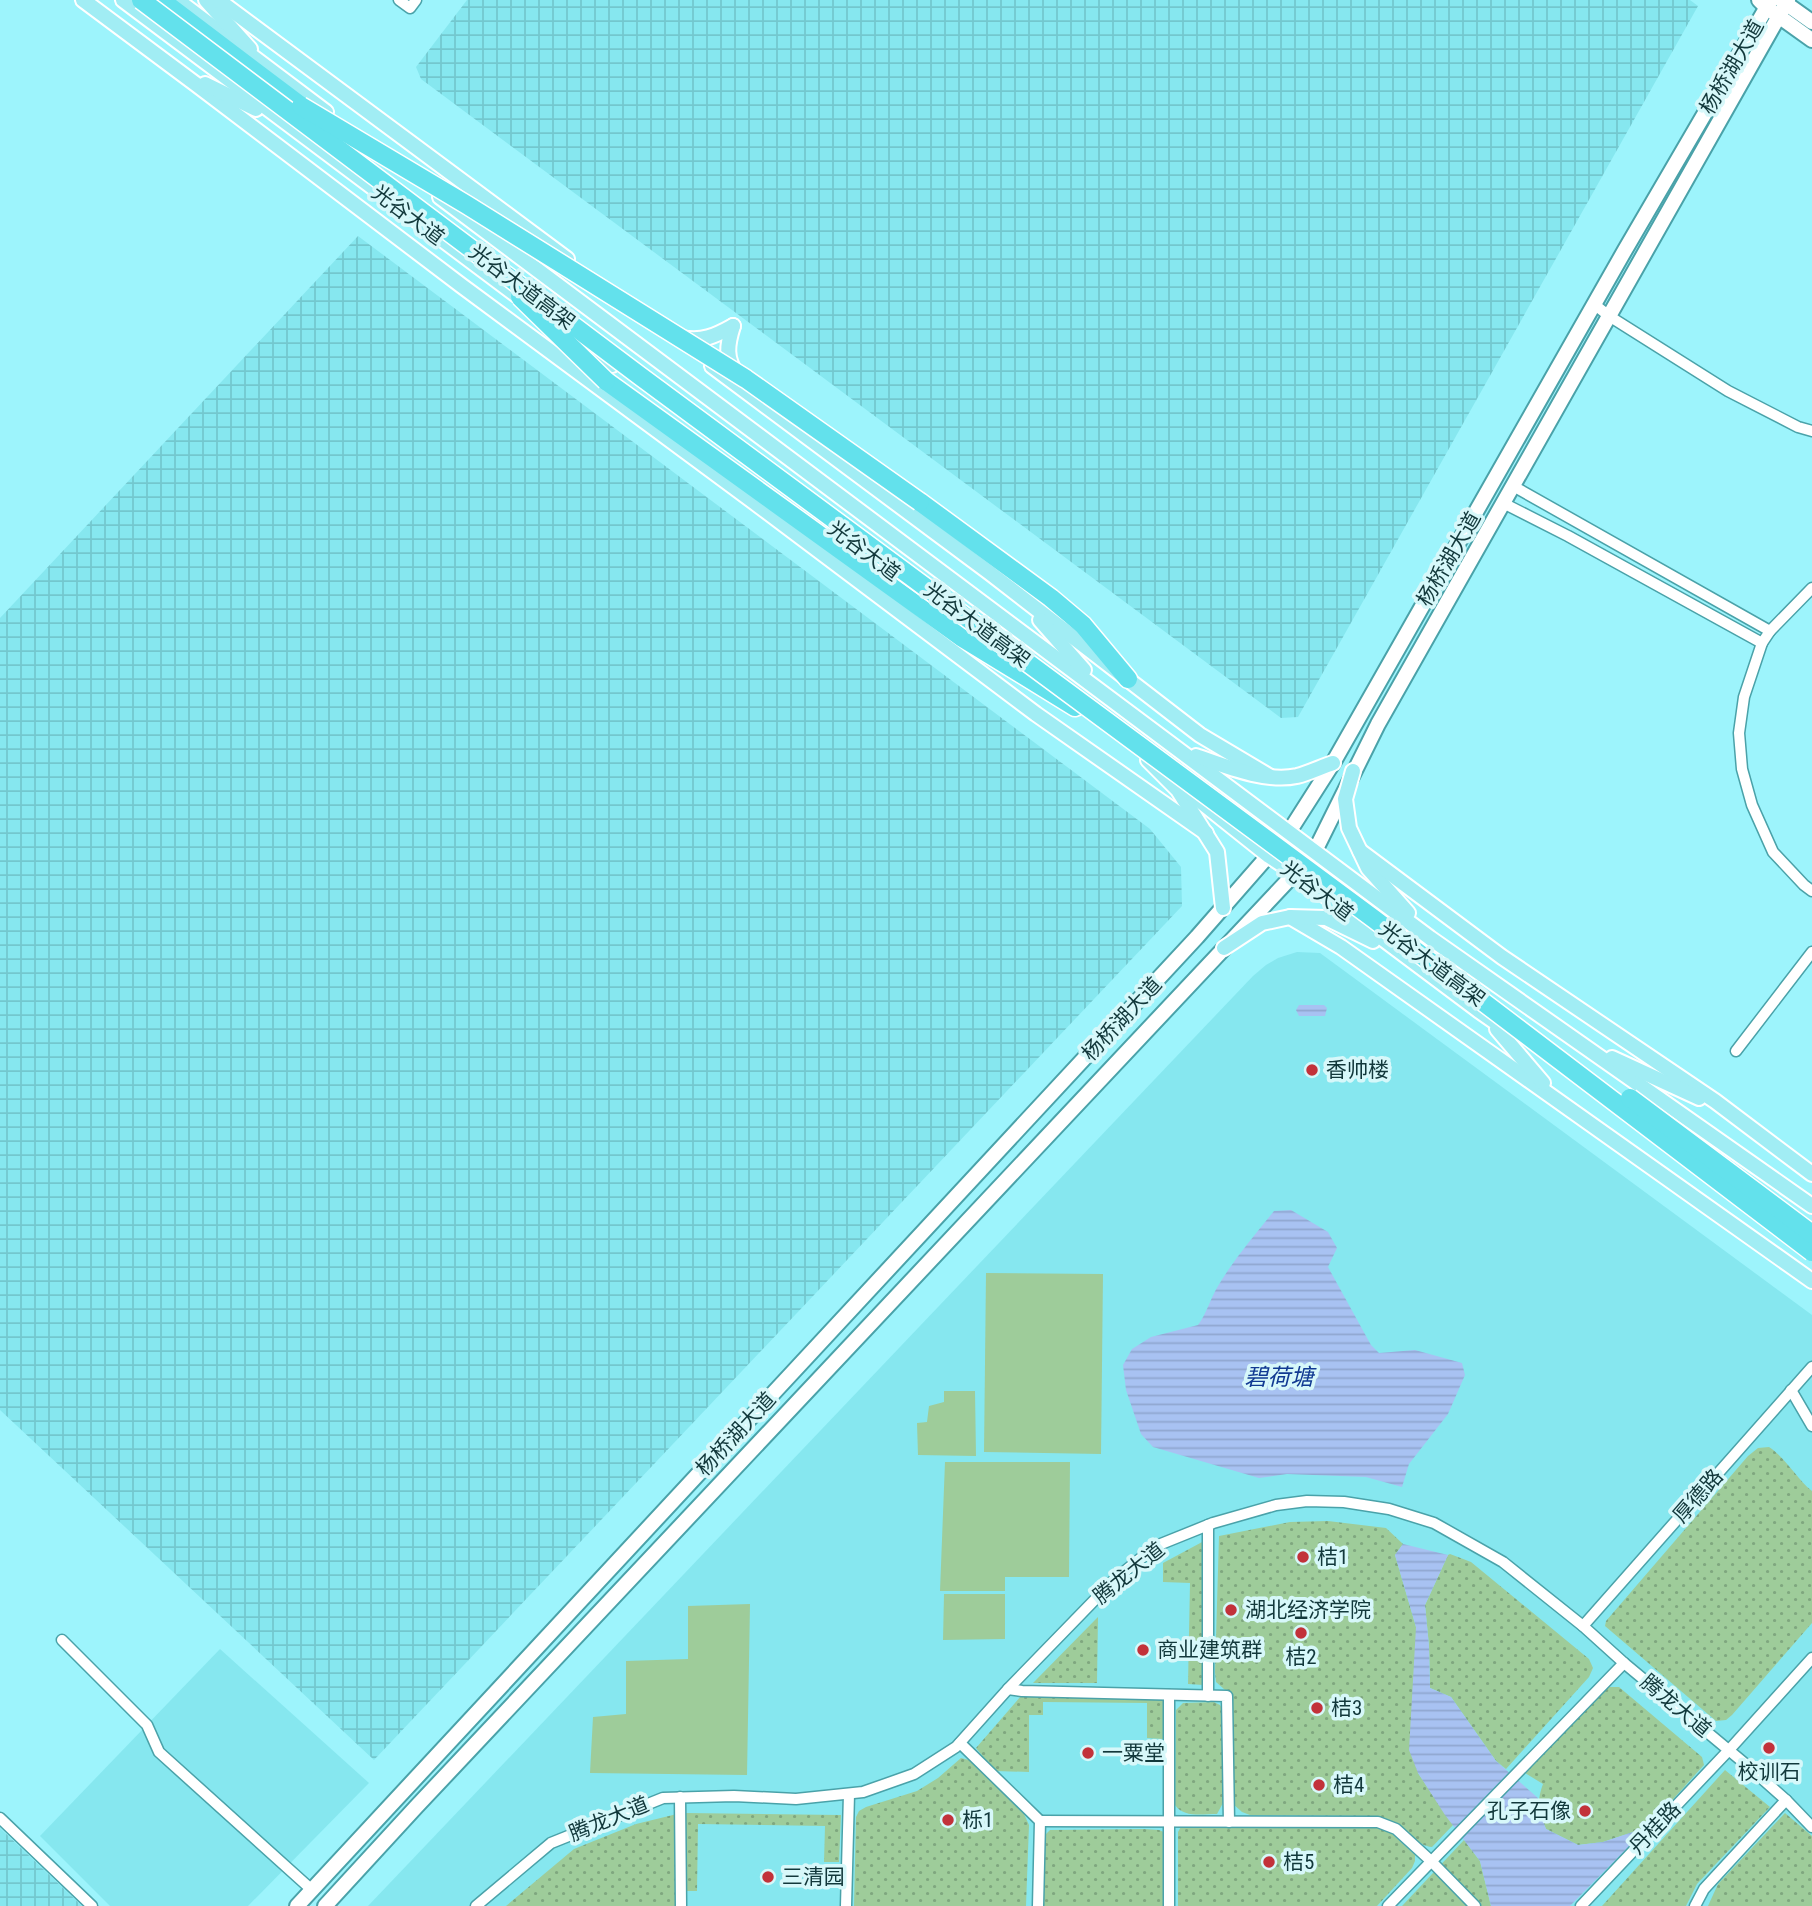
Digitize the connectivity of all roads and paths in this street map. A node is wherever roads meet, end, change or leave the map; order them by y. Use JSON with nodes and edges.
{"nodes":[{"id":1,"x":83,"y":0,"type":"edge"},
{"id":2,"x":123,"y":0,"type":"edge"},
{"id":3,"x":141,"y":0,"type":"edge"},
{"id":4,"x":161,"y":0,"type":"edge"},
{"id":5,"x":177,"y":0,"type":"edge"},
{"id":6,"x":206,"y":0,"type":"edge"},
{"id":7,"x":218,"y":0,"type":"edge"},
{"id":8,"x":399,"y":0,"type":"edge"},
{"id":9,"x":416,"y":0,"type":"edge"},
{"id":10,"x":1776,"y":4,"type":"edge"},
{"id":11,"x":1812,"y":22,"type":"edge"},
{"id":12,"x":1812,"y":40,"type":"edge"},
{"id":13,"x":267,"y":69,"type":"junction"},
{"id":14,"x":181,"y":73,"type":"junction"},
{"id":15,"x":301,"y":106,"type":"junction"},
{"id":16,"x":290,"y":126,"type":"junction"},
{"id":17,"x":456,"y":209,"type":"junction"},
{"id":18,"x":485,"y":230,"type":"junction"},
{"id":19,"x":432,"y":233,"type":"junction"},
{"id":20,"x":467,"y":245,"type":"junction"},
{"id":21,"x":1594,"y":304,"type":"junction"},
{"id":22,"x":632,"y":307,"type":"junction"},
{"id":23,"x":1609,"y":316,"type":"junction"},
{"id":24,"x":670,"y":336,"type":"junction"},
{"id":25,"x":752,"y":396,"type":"junction"},
{"id":26,"x":1812,"y":431,"type":"edge"},
{"id":27,"x":1513,"y":486,"type":"junction"},
{"id":28,"x":1503,"y":503,"type":"junction"},
{"id":29,"x":1812,"y":588,"type":"edge"},
{"id":30,"x":1016,"y":593,"type":"junction"},
{"id":31,"x":1770,"y":631,"type":"junction"},
{"id":32,"x":1762,"y":643,"type":"junction"},
{"id":33,"x":1128,"y":679,"type":"junction"},
{"id":34,"x":1104,"y":692,"type":"junction"},
{"id":35,"x":1075,"y":707,"type":"junction"},
{"id":36,"x":1181,"y":750,"type":"junction"},
{"id":37,"x":1148,"y":760,"type":"junction"},
{"id":38,"x":1333,"y":763,"type":"junction"},
{"id":39,"x":1353,"y":772,"type":"junction"},
{"id":40,"x":1269,"y":776,"type":"junction"},
{"id":41,"x":1289,"y":832,"type":"junction"},
{"id":42,"x":1206,"y":833,"type":"junction"},
{"id":43,"x":1360,"y":850,"type":"junction"},
{"id":44,"x":1315,"y":851,"type":"junction"},
{"id":45,"x":1269,"y":856,"type":"junction"},
{"id":46,"x":1295,"y":873,"type":"junction"},
{"id":47,"x":1812,"y":891,"type":"edge"},
{"id":48,"x":1223,"y":908,"type":"junction"},
{"id":49,"x":1290,"y":917,"type":"junction"},
{"id":50,"x":1430,"y":938,"type":"junction"},
{"id":51,"x":1224,"y":948,"type":"junction"},
{"id":52,"x":1812,"y":951,"type":"edge"},
{"id":53,"x":1406,"y":957,"type":"junction"},
{"id":54,"x":1487,"y":1017,"type":"junction"},
{"id":55,"x":1578,"y":1042,"type":"junction"},
{"id":56,"x":1736,"y":1051,"type":"dead end"},
{"id":57,"x":1562,"y":1104,"type":"junction"},
{"id":58,"x":1729,"y":1111,"type":"junction"},
{"id":59,"x":1812,"y":1174,"type":"edge"},
{"id":60,"x":1812,"y":1206,"type":"edge"},
{"id":61,"x":1812,"y":1234,"type":"edge"},
{"id":62,"x":1812,"y":1245,"type":"edge"},
{"id":63,"x":1812,"y":1252,"type":"edge"},
{"id":64,"x":1812,"y":1281,"type":"edge"},
{"id":65,"x":1812,"y":1367,"type":"edge"},
{"id":66,"x":1791,"y":1390,"type":"junction"},
{"id":67,"x":1812,"y":1426,"type":"edge"},
{"id":68,"x":1208,"y":1525,"type":"junction"},
{"id":69,"x":1583,"y":1626,"type":"junction"},
{"id":70,"x":62,"y":1640,"type":"dead end"},
{"id":71,"x":1812,"y":1658,"type":"edge"},
{"id":72,"x":1624,"y":1663,"type":"junction"},
{"id":73,"x":1008,"y":1689,"type":"junction"},
{"id":74,"x":1169,"y":1695,"type":"junction"},
{"id":75,"x":1208,"y":1696,"type":"junction"},
{"id":76,"x":960,"y":1743,"type":"junction"},
{"id":77,"x":1729,"y":1750,"type":"junction"},
{"id":78,"x":849,"y":1794,"type":"junction"},
{"id":79,"x":680,"y":1797,"type":"junction"},
{"id":80,"x":1786,"y":1800,"type":"junction"},
{"id":81,"x":0,"y":1818,"type":"edge"},
{"id":82,"x":1040,"y":1821,"type":"junction"},
{"id":83,"x":1169,"y":1822,"type":"junction"},
{"id":84,"x":1229,"y":1822,"type":"junction"},
{"id":85,"x":1812,"y":1827,"type":"edge"},
{"id":86,"x":1431,"y":1861,"type":"junction"},
{"id":87,"x":312,"y":1890,"type":"junction"},
{"id":88,"x":92,"y":1906,"type":"edge"},
{"id":89,"x":298,"y":1906,"type":"edge"},
{"id":90,"x":325,"y":1906,"type":"edge"},
{"id":91,"x":476,"y":1906,"type":"edge"},
{"id":92,"x":681,"y":1906,"type":"edge"},
{"id":93,"x":846,"y":1906,"type":"edge"},
{"id":94,"x":1038,"y":1906,"type":"edge"},
{"id":95,"x":1169,"y":1906,"type":"edge"},
{"id":96,"x":1388,"y":1906,"type":"edge"},
{"id":97,"x":1475,"y":1906,"type":"edge"},
{"id":98,"x":1581,"y":1906,"type":"edge"},
{"id":99,"x":1695,"y":1906,"type":"edge"}],
"edges":[{"from":1,"to":14,"type":"main road"},
{"from":2,"to":16,"type":"main road","name":"光谷大道"},
{"from":3,"to":20,"type":"highway","name":"光谷大道高架","bridge":true},
{"from":4,"to":15,"type":"highway","name":"光谷大道高架"},
{"from":5,"to":13,"type":"main road","name":"光谷大道"},
{"from":6,"to":13,"type":"main road"},
{"from":7,"to":22,"type":"main road"},
{"from":8,"to":9,"type":"street"},
{"from":10,"to":11,"type":"main road"},
{"from":10,"to":12,"type":"main road"},
{"from":10,"to":21,"type":"main road","name":"杨桥湖大道"},
{"from":10,"to":23,"type":"main road","name":"杨桥湖大道"},
{"from":13,"to":17,"type":"main road","name":"光谷大道"},
{"from":14,"to":16,"type":"main road"},
{"from":14,"to":42,"type":"main road"},
{"from":15,"to":33,"type":"highway","bridge":true},
{"from":15,"to":61,"type":"highway","name":"光谷大道高架","bridge":true},
{"from":16,"to":19,"type":"main road","name":"光谷大道"},
{"from":17,"to":18,"type":"main road","name":"光谷大道"},
{"from":17,"to":19,"type":"main road"},
{"from":18,"to":22,"type":"main road"},
{"from":18,"to":34,"type":"main road","name":"光谷大道"},
{"from":19,"to":35,"type":"main road","name":"光谷大道"},
{"from":20,"to":35,"type":"highway","bridge":true},
{"from":20,"to":63,"type":"highway","name":"光谷大道高架","bridge":true},
{"from":21,"to":23,"type":"street"},
{"from":21,"to":38,"type":"main road","name":"杨桥湖大道"},
{"from":22,"to":24,"type":"main road"},
{"from":23,"to":26,"type":"street"},
{"from":23,"to":27,"type":"main road","name":"杨桥湖大道"},
{"from":24,"to":25,"type":"main road"},
{"from":24,"to":25,"type":"main road"},
{"from":25,"to":30,"type":"main road"},
{"from":27,"to":28,"type":"main road","name":"杨桥湖大道"},
{"from":27,"to":31,"type":"street"},
{"from":28,"to":32,"type":"street"},
{"from":28,"to":39,"type":"main road","name":"杨桥湖大道"},
{"from":29,"to":31,"type":"street"},
{"from":30,"to":33,"type":"main road"},
{"from":30,"to":34,"type":"main road"},
{"from":31,"to":32,"type":"street"},
{"from":32,"to":47,"type":"street"},
{"from":33,"to":40,"type":"main road"},
{"from":34,"to":36,"type":"main road","name":"光谷大道"},
{"from":35,"to":37,"type":"main road","name":"光谷大道"},
{"from":36,"to":40,"type":"main road"},
{"from":36,"to":41,"type":"main road","name":"光谷大道"},
{"from":37,"to":42,"type":"main road"},
{"from":37,"to":45,"type":"main road","name":"光谷大道"},
{"from":38,"to":40,"type":"main road"},
{"from":38,"to":41,"type":"main road","name":"杨桥湖大道"},
{"from":39,"to":43,"type":"main road"},
{"from":39,"to":44,"type":"main road","name":"杨桥湖大道"},
{"from":41,"to":44,"type":"main road","name":"光谷大道"},
{"from":41,"to":45,"type":"main road","name":"杨桥湖大道"},
{"from":42,"to":48,"type":"main road"},
{"from":43,"to":50,"type":"main road"},
{"from":43,"to":58,"type":"main road"},
{"from":44,"to":46,"type":"main road","name":"杨桥湖大道"},
{"from":44,"to":50,"type":"main road","name":"光谷大道"},
{"from":45,"to":46,"type":"main road","name":"光谷大道"},
{"from":45,"to":48,"type":"main road","name":"杨桥湖大道"},
{"from":46,"to":51,"type":"main road","name":"杨桥湖大道"},
{"from":46,"to":53,"type":"main road","name":"光谷大道"},
{"from":48,"to":87,"type":"main road","name":"杨桥湖大道"},
{"from":49,"to":51,"type":"main road"},
{"from":49,"to":53,"type":"main road"},
{"from":49,"to":57,"type":"main road"},
{"from":50,"to":55,"type":"main road","name":"光谷大道"},
{"from":51,"to":90,"type":"main road","name":"杨桥湖大道"},
{"from":52,"to":56,"type":"street"},
{"from":53,"to":54,"type":"main road","name":"光谷大道"},
{"from":54,"to":57,"type":"main road"},
{"from":54,"to":62,"type":"main road","name":"光谷大道"},
{"from":55,"to":58,"type":"main road"},
{"from":55,"to":60,"type":"main road","name":"光谷大道"},
{"from":57,"to":64,"type":"main road"},
{"from":58,"to":59,"type":"main road"},
{"from":65,"to":66,"type":"street","name":"厚德路"},
{"from":66,"to":67,"type":"street"},
{"from":66,"to":69,"type":"street","name":"厚德路"},
{"from":68,"to":69,"type":"street","name":"腾龙大道"},
{"from":68,"to":73,"type":"street","name":"腾龙大道"},
{"from":68,"to":75,"type":"street"},
{"from":69,"to":72,"type":"street","name":"腾龙大道"},
{"from":70,"to":87,"type":"street"},
{"from":71,"to":77,"type":"street","name":"丹桂路"},
{"from":72,"to":77,"type":"street","name":"腾龙大道"},
{"from":72,"to":86,"type":"street"},
{"from":73,"to":74,"type":"street"},
{"from":73,"to":76,"type":"street","name":"腾龙大道"},
{"from":74,"to":75,"type":"street"},
{"from":74,"to":83,"type":"street"},
{"from":75,"to":84,"type":"street"},
{"from":76,"to":78,"type":"street","name":"腾龙大道"},
{"from":76,"to":82,"type":"street"},
{"from":77,"to":80,"type":"street","name":"腾龙大道"},
{"from":77,"to":98,"type":"street","name":"丹桂路"},
{"from":78,"to":79,"type":"street","name":"腾龙大道"},
{"from":78,"to":93,"type":"street"},
{"from":79,"to":91,"type":"street","name":"腾龙大道"},
{"from":79,"to":92,"type":"street"},
{"from":80,"to":85,"type":"street","name":"腾龙大道"},
{"from":80,"to":99,"type":"street"},
{"from":81,"to":88,"type":"street"},
{"from":82,"to":83,"type":"street"},
{"from":82,"to":94,"type":"street"},
{"from":83,"to":84,"type":"street"},
{"from":83,"to":95,"type":"street"},
{"from":84,"to":86,"type":"street"},
{"from":86,"to":96,"type":"street"},
{"from":86,"to":97,"type":"street"},
{"from":87,"to":89,"type":"main road","name":"杨桥湖大道"}]}
